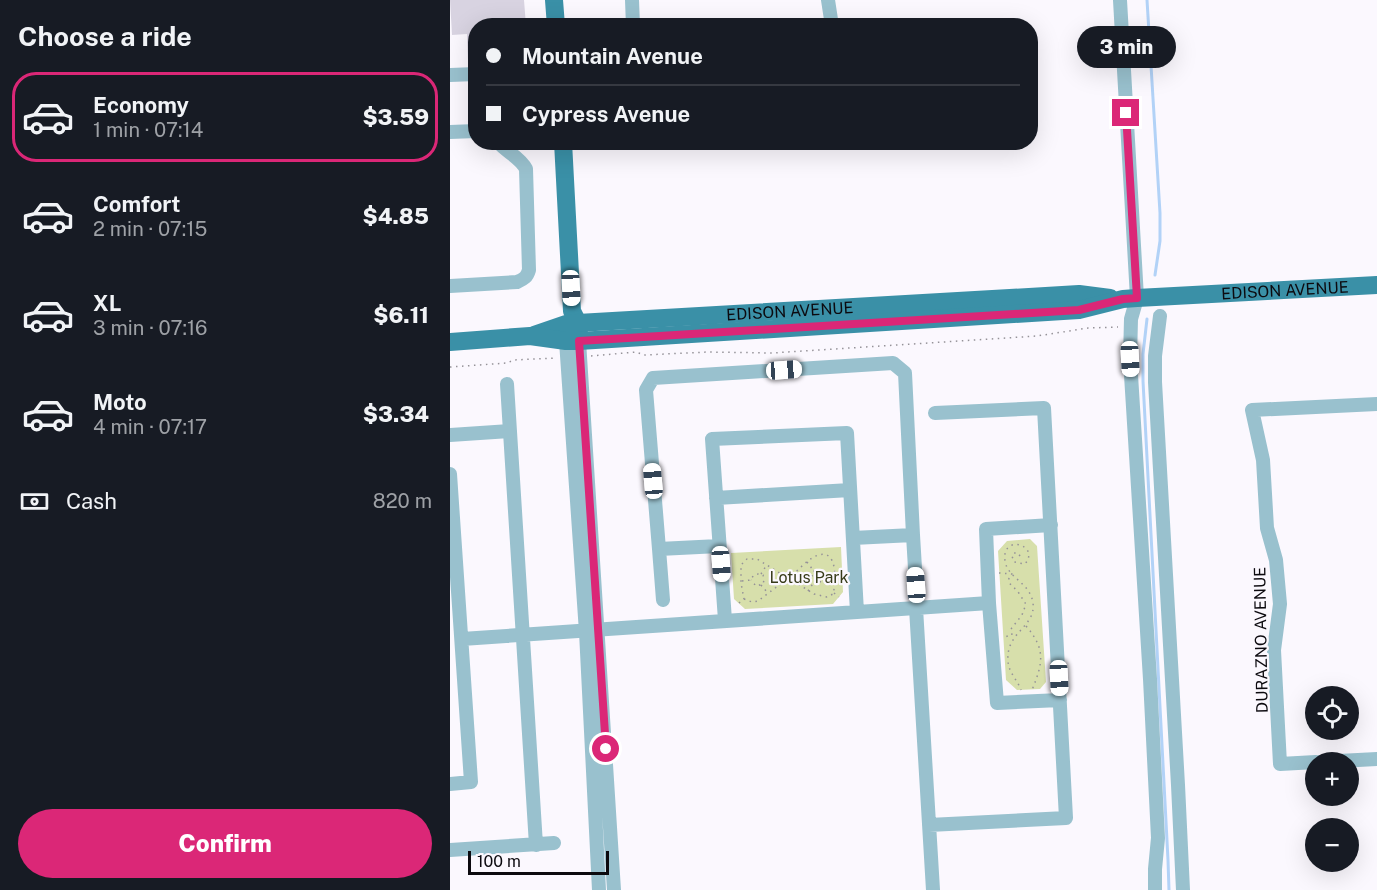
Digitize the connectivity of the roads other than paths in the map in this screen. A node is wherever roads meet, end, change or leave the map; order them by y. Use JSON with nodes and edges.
{"nodes":[{"id":1,"x":554,"y":0,"type":"edge"},
{"id":2,"x":632,"y":0,"type":"edge"},
{"id":3,"x":828,"y":0,"type":"edge"},
{"id":4,"x":1120,"y":0,"type":"edge"},
{"id":5,"x":555,"y":18,"type":"edge"},
{"id":6,"x":633,"y":18,"type":"edge"},
{"id":7,"x":831,"y":18,"type":"edge"},
{"id":8,"x":468,"y":74,"type":"edge"},
{"id":9,"x":450,"y":75,"type":"edge"},
{"id":10,"x":468,"y":131,"type":"edge"},
{"id":11,"x":450,"y":132,"type":"edge"},
{"id":12,"x":505,"y":150,"type":"edge"},
{"id":13,"x":563,"y":150,"type":"edge"},
{"id":14,"x":1377,"y":285,"type":"edge"},
{"id":15,"x":450,"y":286,"type":"edge"},
{"id":16,"x":1130,"y":299,"type":"junction"},
{"id":17,"x":1160,"y":316,"type":"dead end"},
{"id":18,"x":572,"y":328,"type":"junction"},
{"id":19,"x":450,"y":342,"type":"edge"},
{"id":20,"x":507,"y":384,"type":"dead end"},
{"id":21,"x":1377,"y":404,"type":"edge"},
{"id":22,"x":935,"y":413,"type":"dead end"},
{"id":23,"x":510,"y":431,"type":"junction"},
{"id":24,"x":450,"y":435,"type":"edge"},
{"id":25,"x":450,"y":474,"type":"edge"},
{"id":26,"x":850,"y":490,"type":"junction"},
{"id":27,"x":716,"y":498,"type":"junction"},
{"id":28,"x":452,"y":520,"type":"edge"},
{"id":29,"x":1051,"y":525,"type":"junction"},
{"id":30,"x":913,"y":535,"type":"junction"},
{"id":31,"x":853,"y":538,"type":"junction"},
{"id":32,"x":719,"y":546,"type":"junction"},
{"id":33,"x":659,"y":549,"type":"junction"},
{"id":34,"x":916,"y":585,"type":"dead end"},
{"id":35,"x":663,"y":600,"type":"dead end"},
{"id":36,"x":989,"y":603,"type":"junction"},
{"id":37,"x":916,"y":608,"type":"junction"},
{"id":38,"x":857,"y":612,"type":"junction"},
{"id":39,"x":455,"y":615,"type":"edge"},
{"id":40,"x":725,"y":620,"type":"junction"},
{"id":41,"x":592,"y":631,"type":"junction"},
{"id":42,"x":523,"y":634,"type":"junction"},
{"id":43,"x":462,"y":639,"type":"junction"},
{"id":44,"x":450,"y":693,"type":"edge"},
{"id":45,"x":465,"y":693,"type":"junction"},
{"id":46,"x":1060,"y":699,"type":"junction"},
{"id":47,"x":1377,"y":759,"type":"edge"},
{"id":48,"x":1359,"y":760,"type":"edge"},
{"id":49,"x":1305,"y":763,"type":"edge"},
{"id":50,"x":450,"y":784,"type":"edge"},
{"id":51,"x":928,"y":825,"type":"junction"},
{"id":52,"x":554,"y":843,"type":"dead end"},
{"id":53,"x":536,"y":845,"type":"junction"},
{"id":54,"x":450,"y":850,"type":"edge"},
{"id":55,"x":599,"y":890,"type":"edge"},
{"id":56,"x":614,"y":890,"type":"edge"},
{"id":57,"x":933,"y":890,"type":"edge"},
{"id":58,"x":1155,"y":890,"type":"edge"},
{"id":59,"x":1183,"y":890,"type":"edge"}],
"edges":[{"from":1,"to":5,"type":"main road"},
{"from":2,"to":6,"type":"street"},
{"from":3,"to":7,"type":"street"},
{"from":4,"to":16,"type":"street"},
{"from":8,"to":9,"type":"street"},
{"from":10,"to":11,"type":"street"},
{"from":12,"to":15,"type":"street"},
{"from":13,"to":18,"type":"main road"},
{"from":14,"to":16,"type":"main road","name":"EDISON AVENUE"},
{"from":16,"to":18,"type":"main road","name":"EDISON AVENUE"},
{"from":16,"to":58,"type":"street"},
{"from":17,"to":59,"type":"street"},
{"from":18,"to":19,"type":"main road","name":"EDISON AVENUE"},
{"from":18,"to":41,"type":"street"},
{"from":20,"to":23,"type":"street"},
{"from":21,"to":49,"type":"street","name":"DURAZNO AVENUE"},
{"from":22,"to":29,"type":"street"},
{"from":23,"to":24,"type":"street"},
{"from":23,"to":42,"type":"street"},
{"from":25,"to":28,"type":"street"},
{"from":26,"to":27,"type":"street"},
{"from":26,"to":27,"type":"street"},
{"from":26,"to":31,"type":"street"},
{"from":27,"to":32,"type":"street"},
{"from":28,"to":39,"type":"street"},
{"from":29,"to":36,"type":"street"},
{"from":29,"to":46,"type":"street"},
{"from":30,"to":31,"type":"street"},
{"from":30,"to":33,"type":"street"},
{"from":30,"to":34,"type":"street"},
{"from":31,"to":38,"type":"street"},
{"from":32,"to":33,"type":"street"},
{"from":32,"to":40,"type":"street"},
{"from":33,"to":35,"type":"street"},
{"from":36,"to":37,"type":"street"},
{"from":36,"to":46,"type":"street"},
{"from":37,"to":38,"type":"street"},
{"from":37,"to":51,"type":"street"},
{"from":38,"to":40,"type":"street"},
{"from":39,"to":43,"type":"street"},
{"from":40,"to":41,"type":"street"},
{"from":41,"to":42,"type":"street"},
{"from":41,"to":55,"type":"street"},
{"from":41,"to":56,"type":"street"},
{"from":42,"to":43,"type":"street"},
{"from":42,"to":53,"type":"street"},
{"from":43,"to":45,"type":"street"},
{"from":44,"to":45,"type":"street"},
{"from":45,"to":50,"type":"street"},
{"from":46,"to":51,"type":"street"},
{"from":47,"to":48,"type":"street"},
{"from":51,"to":57,"type":"street"},
{"from":52,"to":53,"type":"street"},
{"from":53,"to":54,"type":"street"}]}
